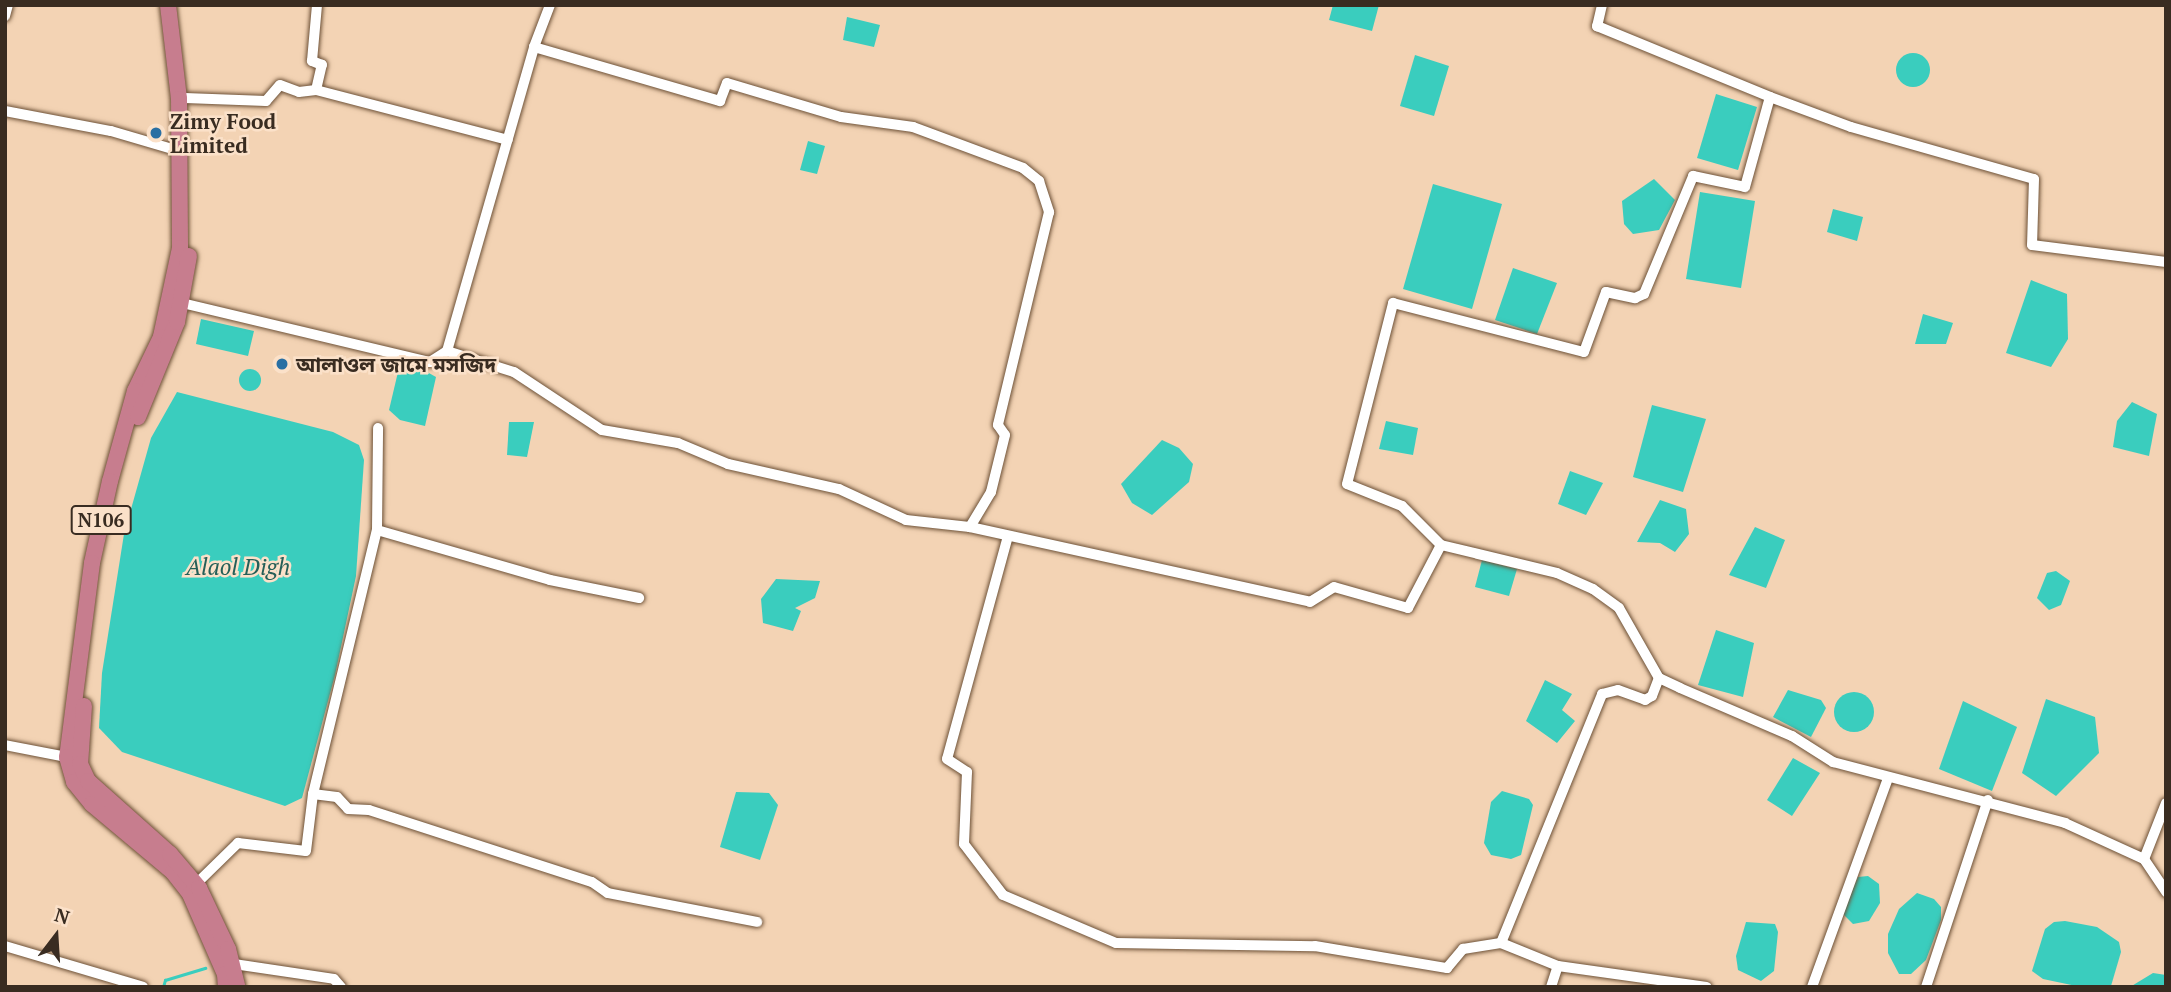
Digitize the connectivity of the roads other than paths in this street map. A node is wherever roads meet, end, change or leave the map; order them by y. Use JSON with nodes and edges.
{"nodes":[{"id":1,"x":8,"y":5,"type":"edge"},
{"id":2,"x":168,"y":5,"type":"edge"},
{"id":3,"x":179,"y":5,"type":"edge"},
{"id":4,"x":317,"y":5,"type":"edge"},
{"id":5,"x":550,"y":5,"type":"edge"},
{"id":6,"x":1602,"y":5,"type":"edge"},
{"id":7,"x":5,"y":16,"type":"edge"},
{"id":8,"x":534,"y":47,"type":"junction"},
{"id":9,"x":316,"y":90,"type":"junction"},
{"id":10,"x":1770,"y":97,"type":"junction"},
{"id":11,"x":185,"y":99,"type":"junction"},
{"id":12,"x":5,"y":111,"type":"edge"},
{"id":13,"x":508,"y":139,"type":"junction"},
{"id":14,"x":178,"y":151,"type":"junction"},
{"id":15,"x":2166,"y":262,"type":"edge"},
{"id":16,"x":183,"y":303,"type":"junction"},
{"id":17,"x":447,"y":351,"type":"junction"},
{"id":18,"x":378,"y":428,"type":"dead end"},
{"id":19,"x":970,"y":527,"type":"junction"},
{"id":20,"x":377,"y":530,"type":"junction"},
{"id":21,"x":1008,"y":536,"type":"junction"},
{"id":22,"x":1441,"y":545,"type":"junction"},
{"id":23,"x":639,"y":598,"type":"dead end"},
{"id":24,"x":1659,"y":678,"type":"junction"},
{"id":25,"x":5,"y":745,"type":"edge"},
{"id":26,"x":67,"y":757,"type":"junction"},
{"id":27,"x":1888,"y":778,"type":"junction"},
{"id":28,"x":313,"y":794,"type":"junction"},
{"id":29,"x":1988,"y":800,"type":"junction"},
{"id":30,"x":2166,"y":803,"type":"edge"},
{"id":31,"x":2144,"y":859,"type":"junction"},
{"id":32,"x":196,"y":884,"type":"junction"},
{"id":33,"x":2166,"y":892,"type":"edge"},
{"id":34,"x":757,"y":922,"type":"dead end"},
{"id":35,"x":1501,"y":943,"type":"junction"},
{"id":36,"x":5,"y":946,"type":"edge"},
{"id":37,"x":234,"y":964,"type":"junction"},
{"id":38,"x":1558,"y":965,"type":"junction"},
{"id":39,"x":143,"y":987,"type":"edge"},
{"id":40,"x":226,"y":987,"type":"edge"},
{"id":41,"x":237,"y":987,"type":"edge"},
{"id":42,"x":341,"y":987,"type":"edge"},
{"id":43,"x":1551,"y":987,"type":"edge"},
{"id":44,"x":1707,"y":987,"type":"edge"},
{"id":45,"x":1812,"y":987,"type":"edge"},
{"id":46,"x":1926,"y":987,"type":"edge"}],
"edges":[{"from":1,"to":7,"type":"street"},
{"from":2,"to":14,"type":"highway","number":"N106"},
{"from":3,"to":11,"type":"highway","number":"N106"},
{"from":4,"to":9,"type":"street"},
{"from":5,"to":8,"type":"street"},
{"from":6,"to":10,"type":"street"},
{"from":8,"to":13,"type":"street"},
{"from":8,"to":19,"type":"street"},
{"from":9,"to":11,"type":"street"},
{"from":9,"to":13,"type":"street"},
{"from":10,"to":15,"type":"street"},
{"from":10,"to":22,"type":"street"},
{"from":11,"to":16,"type":"highway","number":"N106"},
{"from":12,"to":14,"type":"street"},
{"from":13,"to":17,"type":"street"},
{"from":14,"to":26,"type":"highway","number":"N106"},
{"from":16,"to":17,"type":"street"},
{"from":16,"to":32,"type":"highway","number":"N106"},
{"from":17,"to":19,"type":"street"},
{"from":18,"to":20,"type":"street"},
{"from":19,"to":21,"type":"street"},
{"from":20,"to":23,"type":"street"},
{"from":20,"to":28,"type":"street"},
{"from":21,"to":22,"type":"street"},
{"from":21,"to":35,"type":"street"},
{"from":22,"to":24,"type":"street"},
{"from":24,"to":27,"type":"street"},
{"from":24,"to":35,"type":"street"},
{"from":25,"to":26,"type":"street"},
{"from":26,"to":40,"type":"highway","number":"N106"},
{"from":27,"to":29,"type":"street"},
{"from":27,"to":45,"type":"street"},
{"from":28,"to":32,"type":"street"},
{"from":28,"to":34,"type":"street"},
{"from":29,"to":31,"type":"street"},
{"from":29,"to":46,"type":"street"},
{"from":30,"to":31,"type":"street"},
{"from":31,"to":33,"type":"street"},
{"from":32,"to":37,"type":"highway","number":"N106"},
{"from":35,"to":38,"type":"street"},
{"from":36,"to":39,"type":"street"},
{"from":37,"to":41,"type":"highway","number":"N106"},
{"from":37,"to":42,"type":"street"},
{"from":38,"to":43,"type":"street"},
{"from":38,"to":44,"type":"street"}]}
